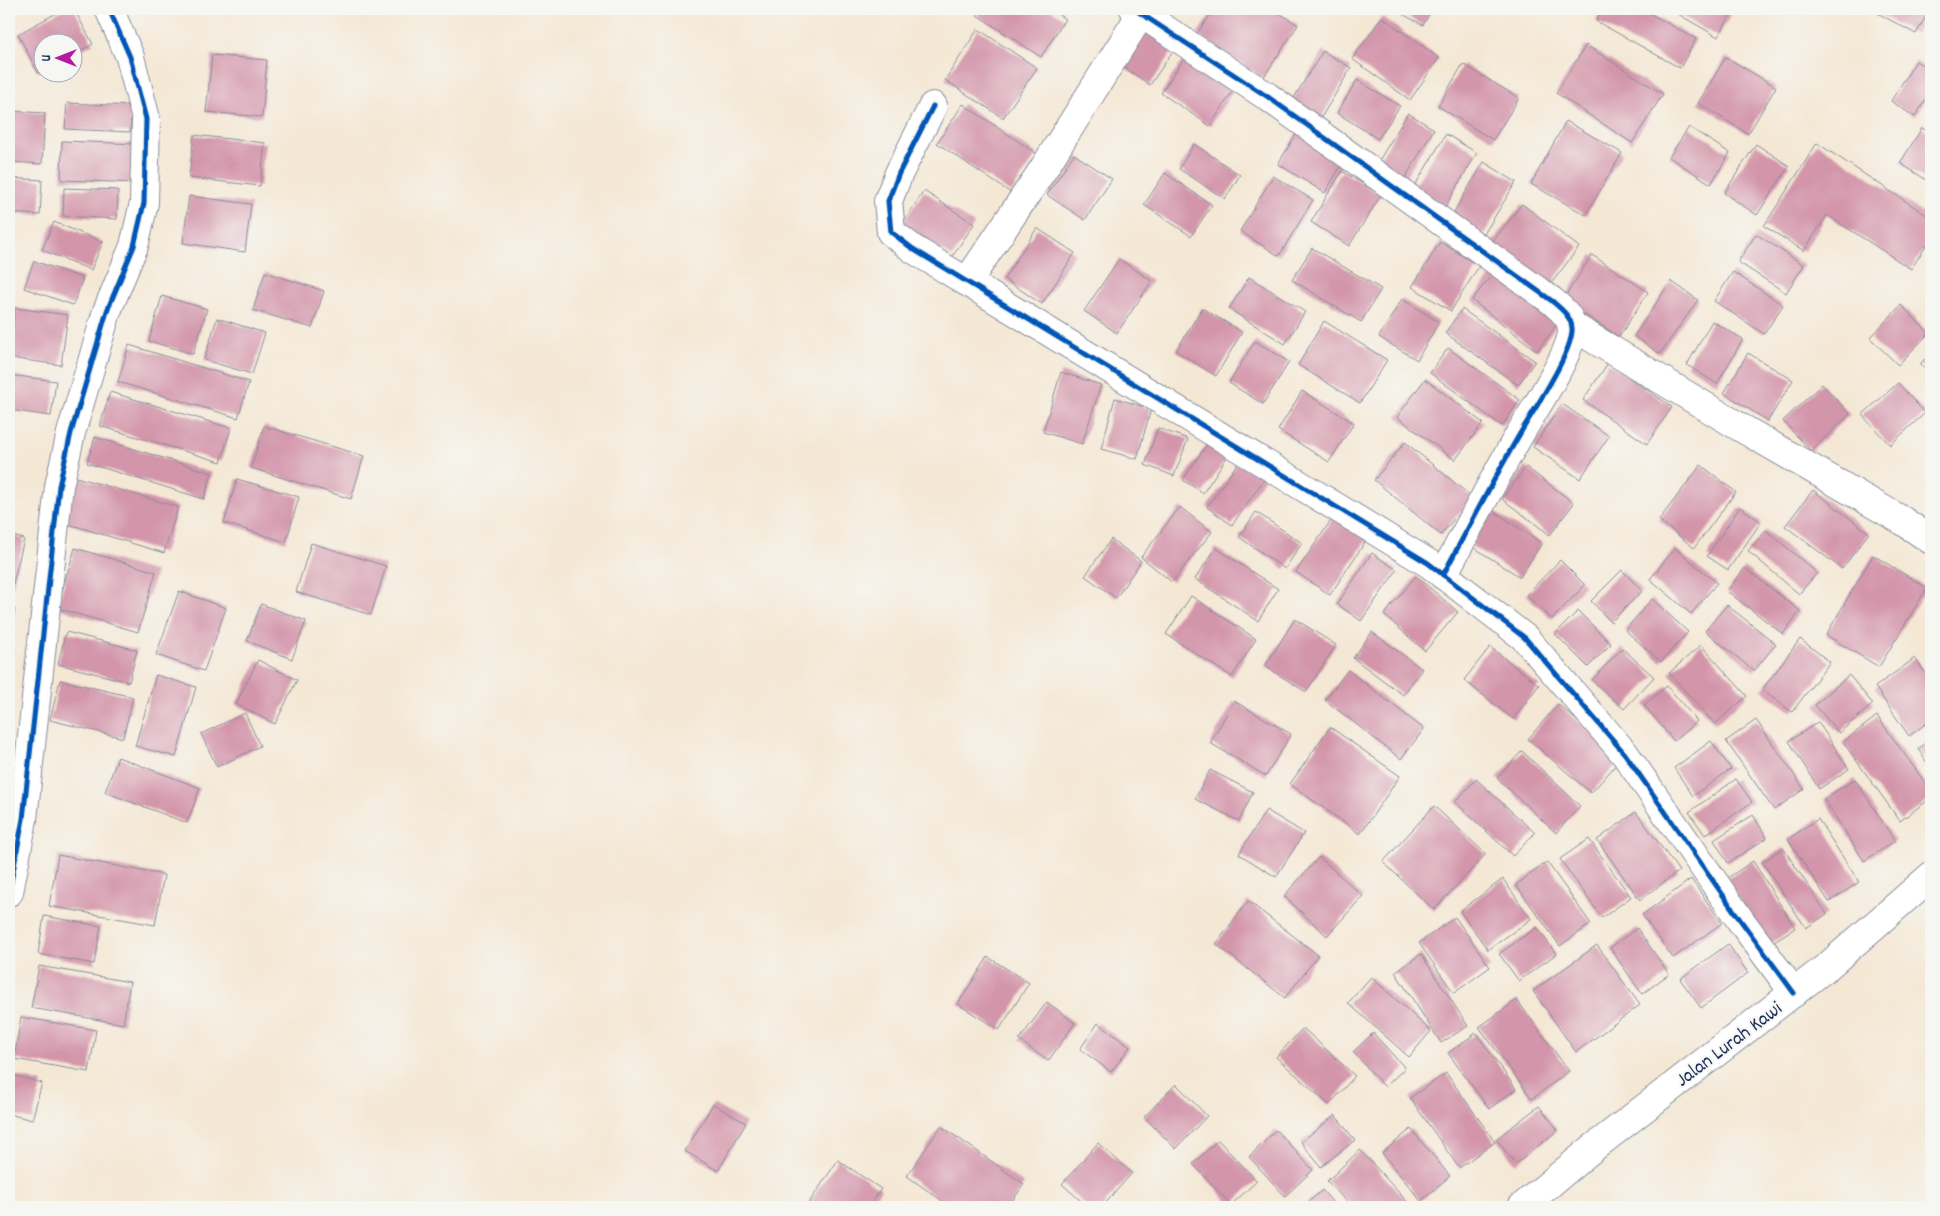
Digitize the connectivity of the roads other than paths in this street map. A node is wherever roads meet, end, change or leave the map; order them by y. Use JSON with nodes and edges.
{"nodes":[{"id":1,"x":109,"y":9,"type":"edge"},
{"id":2,"x":1137,"y":11,"type":"edge"},
{"id":3,"x":934,"y":106,"type":"dead end"},
{"id":4,"x":967,"y":282,"type":"junction"},
{"id":5,"x":1572,"y":326,"type":"junction"},
{"id":6,"x":1931,"y":540,"type":"edge"},
{"id":7,"x":1443,"y":575,"type":"junction"},
{"id":8,"x":1931,"y":876,"type":"edge"},
{"id":9,"x":9,"y":892,"type":"edge"},
{"id":10,"x":1794,"y":993,"type":"junction"},
{"id":11,"x":1522,"y":1207,"type":"edge"}],
"edges":[{"from":1,"to":9,"type":"street"},
{"from":2,"to":4,"type":"street"},
{"from":2,"to":5,"type":"street"},
{"from":3,"to":4,"type":"street"},
{"from":4,"to":7,"type":"street"},
{"from":5,"to":6,"type":"street"},
{"from":5,"to":7,"type":"street"},
{"from":7,"to":10,"type":"street"},
{"from":8,"to":10,"type":"street","name":"Jalan Lurah Kawi"},
{"from":10,"to":11,"type":"street","name":"Jalan Lurah Kawi"}]}
